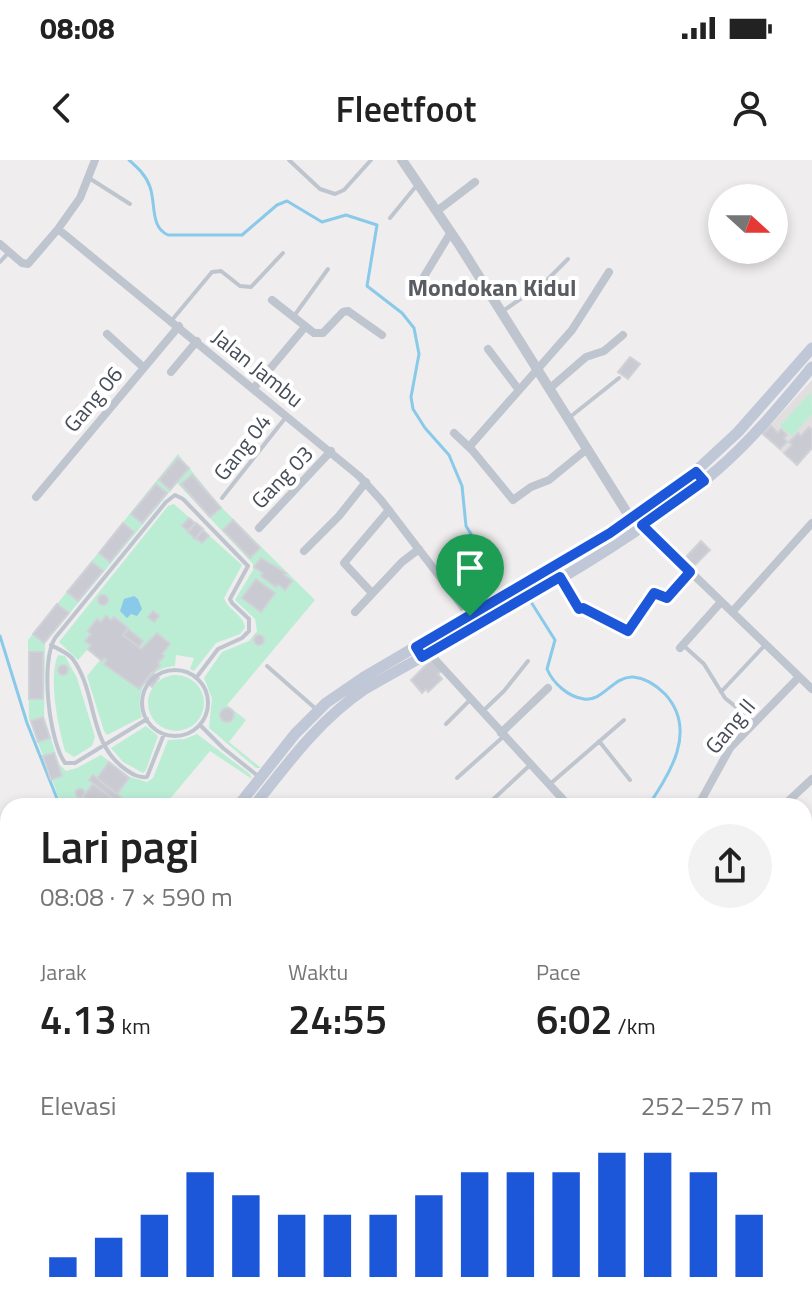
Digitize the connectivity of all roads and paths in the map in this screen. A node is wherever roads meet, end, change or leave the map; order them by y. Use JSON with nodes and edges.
{"nodes":[{"id":1,"x":95,"y":160,"type":"edge"},
{"id":2,"x":289,"y":160,"type":"edge"},
{"id":3,"x":371,"y":160,"type":"edge"},
{"id":4,"x":402,"y":160,"type":"edge"},
{"id":5,"x":87,"y":177,"type":"junction"},
{"id":6,"x":475,"y":182,"type":"dead end"},
{"id":7,"x":418,"y":183,"type":"junction"},
{"id":8,"x":130,"y":204,"type":"dead end"},
{"id":9,"x":437,"y":211,"type":"junction"},
{"id":10,"x":390,"y":218,"type":"dead end"},
{"id":11,"x":58,"y":229,"type":"junction"},
{"id":12,"x":451,"y":232,"type":"junction"},
{"id":13,"x":0,"y":244,"type":"edge"},
{"id":14,"x":9,"y":252,"type":"junction"},
{"id":15,"x":283,"y":253,"type":"dead end"},
{"id":16,"x":568,"y":259,"type":"dead end"},
{"id":17,"x":0,"y":262,"type":"edge"},
{"id":18,"x":328,"y":269,"type":"dead end"},
{"id":19,"x":609,"y":272,"type":"dead end"},
{"id":20,"x":417,"y":288,"type":"dead end"},
{"id":21,"x":272,"y":300,"type":"dead end"},
{"id":22,"x":501,"y":313,"type":"junction"},
{"id":23,"x":294,"y":317,"type":"junction"},
{"id":24,"x":175,"y":323,"type":"junction"},
{"id":25,"x":305,"y":327,"type":"junction"},
{"id":26,"x":107,"y":334,"type":"dead end"},
{"id":27,"x":382,"y":335,"type":"dead end"},
{"id":28,"x":623,"y":335,"type":"dead end"},
{"id":29,"x":197,"y":341,"type":"junction"},
{"id":30,"x":812,"y":348,"type":"edge"},
{"id":31,"x":488,"y":349,"type":"dead end"},
{"id":32,"x":143,"y":367,"type":"junction"},
{"id":33,"x":812,"y":367,"type":"edge"},
{"id":34,"x":537,"y":370,"type":"junction"},
{"id":35,"x":171,"y":372,"type":"dead end"},
{"id":36,"x":619,"y":378,"type":"dead end"},
{"id":37,"x":254,"y":388,"type":"junction"},
{"id":38,"x":549,"y":389,"type":"junction"},
{"id":39,"x":519,"y":390,"type":"junction"},
{"id":40,"x":287,"y":415,"type":"junction"},
{"id":41,"x":568,"y":418,"type":"junction"},
{"id":42,"x":454,"y":433,"type":"dead end"},
{"id":43,"x":469,"y":447,"type":"junction"},
{"id":44,"x":587,"y":449,"type":"junction"},
{"id":45,"x":331,"y":451,"type":"junction"},
{"id":46,"x":700,"y":476,"type":"junction"},
{"id":47,"x":366,"y":482,"type":"junction"},
{"id":48,"x":36,"y":497,"type":"dead end"},
{"id":49,"x":222,"y":498,"type":"dead end"},
{"id":50,"x":389,"y":510,"type":"junction"},
{"id":51,"x":637,"y":522,"type":"junction"},
{"id":52,"x":812,"y":523,"type":"edge"},
{"id":53,"x":259,"y":528,"type":"dead end"},
{"id":54,"x":419,"y":549,"type":"junction"},
{"id":55,"x":304,"y":551,"type":"dead end"},
{"id":56,"x":690,"y":572,"type":"junction"},
{"id":57,"x":552,"y":577,"type":"junction"},
{"id":58,"x":372,"y":593,"type":"junction"},
{"id":59,"x":721,"y":602,"type":"junction"},
{"id":60,"x":355,"y":612,"type":"dead end"},
{"id":61,"x":732,"y":612,"type":"junction"},
{"id":62,"x":470,"y":616,"type":"junction"},
{"id":63,"x":766,"y":644,"type":"junction"},
{"id":64,"x":51,"y":645,"type":"junction"},
{"id":65,"x":681,"y":646,"type":"joint"},
{"id":66,"x":422,"y":653,"type":"junction"},
{"id":67,"x":528,"y":661,"type":"dead end"},
{"id":68,"x":267,"y":666,"type":"dead end"},
{"id":69,"x":799,"y":677,"type":"junction"},
{"id":70,"x":196,"y":678,"type":"junction"},
{"id":71,"x":548,"y":688,"type":"dead end"},
{"id":72,"x":812,"y":688,"type":"edge"},
{"id":73,"x":721,"y":692,"type":"junction"},
{"id":74,"x":471,"y":699,"type":"junction"},
{"id":75,"x":318,"y":711,"type":"junction"},
{"id":76,"x":482,"y":712,"type":"junction"},
{"id":77,"x":147,"y":719,"type":"junction"},
{"id":78,"x":624,"y":720,"type":"dead end"},
{"id":79,"x":754,"y":722,"type":"junction"},
{"id":80,"x":446,"y":724,"type":"dead end"},
{"id":81,"x":200,"y":725,"type":"junction"},
{"id":82,"x":164,"y":734,"type":"junction"},
{"id":83,"x":502,"y":734,"type":"junction"},
{"id":84,"x":599,"y":741,"type":"junction"},
{"id":85,"x":103,"y":746,"type":"junction"},
{"id":86,"x":530,"y":765,"type":"junction"},
{"id":87,"x":260,"y":777,"type":"junction"},
{"id":88,"x":457,"y":778,"type":"dead end"},
{"id":89,"x":812,"y":779,"type":"edge"},
{"id":90,"x":630,"y":780,"type":"dead end"},
{"id":91,"x":271,"y":784,"type":"junction"},
{"id":92,"x":549,"y":785,"type":"junction"},
{"id":93,"x":244,"y":798,"type":"edge"},
{"id":94,"x":260,"y":798,"type":"edge"},
{"id":95,"x":495,"y":798,"type":"edge"},
{"id":96,"x":560,"y":798,"type":"edge"},
{"id":97,"x":702,"y":798,"type":"edge"},
{"id":98,"x":792,"y":798,"type":"edge"}],
"edges":[{"from":1,"to":5,"type":"street"},
{"from":2,"to":3,"type":"lane"},
{"from":4,"to":7,"type":"street"},
{"from":5,"to":8,"type":"lane"},
{"from":5,"to":11,"type":"street"},
{"from":6,"to":9,"type":"street"},
{"from":7,"to":9,"type":"street"},
{"from":7,"to":10,"type":"lane"},
{"from":9,"to":12,"type":"street"},
{"from":11,"to":14,"type":"street"},
{"from":11,"to":24,"type":"street","name":"Jalan Jambu"},
{"from":12,"to":20,"type":"street"},
{"from":12,"to":22,"type":"street"},
{"from":13,"to":14,"type":"street"},
{"from":14,"to":17,"type":"lane"},
{"from":15,"to":24,"type":"lane"},
{"from":16,"to":22,"type":"lane"},
{"from":18,"to":23,"type":"lane"},
{"from":19,"to":34,"type":"street"},
{"from":21,"to":23,"type":"street"},
{"from":22,"to":34,"type":"street"},
{"from":23,"to":25,"type":"street"},
{"from":24,"to":29,"type":"street","name":"Jalan Jambu"},
{"from":24,"to":32,"type":"street","name":"Gang 06"},
{"from":25,"to":27,"type":"street"},
{"from":25,"to":37,"type":"street"},
{"from":26,"to":32,"type":"street"},
{"from":28,"to":38,"type":"street"},
{"from":29,"to":35,"type":"street"},
{"from":29,"to":37,"type":"street","name":"Jalan Jambu"},
{"from":30,"to":46,"type":"main road"},
{"from":31,"to":39,"type":"street"},
{"from":32,"to":48,"type":"street","name":"Gang 06"},
{"from":33,"to":46,"type":"main road"},
{"from":34,"to":38,"type":"street"},
{"from":34,"to":39,"type":"street"},
{"from":36,"to":41,"type":"lane"},
{"from":37,"to":40,"type":"street","name":"Jalan Jambu"},
{"from":38,"to":41,"type":"street"},
{"from":39,"to":43,"type":"street"},
{"from":40,"to":45,"type":"street","name":"Jalan Jambu"},
{"from":40,"to":49,"type":"lane","name":"Gang 04"},
{"from":41,"to":44,"type":"street"},
{"from":42,"to":43,"type":"street"},
{"from":43,"to":44,"type":"street"},
{"from":44,"to":51,"type":"street"},
{"from":45,"to":47,"type":"street","name":"Jalan Jambu"},
{"from":45,"to":53,"type":"street","name":"Gang 03"},
{"from":46,"to":51,"type":"main road"},
{"from":47,"to":50,"type":"street","name":"Jalan Jambu"},
{"from":47,"to":55,"type":"street"},
{"from":50,"to":54,"type":"street","name":"Jalan Jambu"},
{"from":50,"to":58,"type":"street"},
{"from":51,"to":56,"type":"street"},
{"from":51,"to":57,"type":"main road"},
{"from":52,"to":61,"type":"street"},
{"from":54,"to":58,"type":"street"},
{"from":54,"to":62,"type":"street","name":"Jalan Jambu"},
{"from":56,"to":57,"type":"lane"},
{"from":56,"to":59,"type":"street"},
{"from":57,"to":62,"type":"main road"},
{"from":57,"to":66,"type":"main road"},
{"from":58,"to":60,"type":"street"},
{"from":59,"to":61,"type":"street"},
{"from":59,"to":65,"type":"street"},
{"from":61,"to":63,"type":"street"},
{"from":62,"to":66,"type":"main road"},
{"from":63,"to":69,"type":"street"},
{"from":63,"to":73,"type":"lane"},
{"from":64,"to":70,"type":"lane"},
{"from":64,"to":85,"type":"lane"},
{"from":64,"to":85,"type":"lane"},
{"from":65,"to":73,"type":"lane"},
{"from":66,"to":74,"type":"street"},
{"from":66,"to":75,"type":"main road"},
{"from":66,"to":91,"type":"main road"},
{"from":67,"to":76,"type":"lane"},
{"from":68,"to":75,"type":"lane"},
{"from":69,"to":72,"type":"street"},
{"from":69,"to":79,"type":"street","name":"Gang II"},
{"from":70,"to":77,"type":"lane"},
{"from":70,"to":81,"type":"lane"},
{"from":71,"to":83,"type":"street"},
{"from":73,"to":79,"type":"lane"},
{"from":74,"to":76,"type":"street"},
{"from":74,"to":80,"type":"lane"},
{"from":75,"to":87,"type":"main road"},
{"from":76,"to":83,"type":"street"},
{"from":77,"to":82,"type":"lane"},
{"from":77,"to":85,"type":"lane"},
{"from":78,"to":84,"type":"lane"},
{"from":79,"to":97,"type":"street","name":"Gang II"},
{"from":81,"to":82,"type":"lane"},
{"from":81,"to":87,"type":"lane"},
{"from":82,"to":85,"type":"lane"},
{"from":83,"to":86,"type":"street"},
{"from":83,"to":88,"type":"lane"},
{"from":84,"to":90,"type":"lane"},
{"from":84,"to":92,"type":"lane"},
{"from":86,"to":92,"type":"street"},
{"from":86,"to":95,"type":"lane"},
{"from":87,"to":91,"type":"main road"},
{"from":87,"to":93,"type":"main road"},
{"from":89,"to":98,"type":"street"},
{"from":91,"to":94,"type":"main road"},
{"from":92,"to":96,"type":"street"}]}
